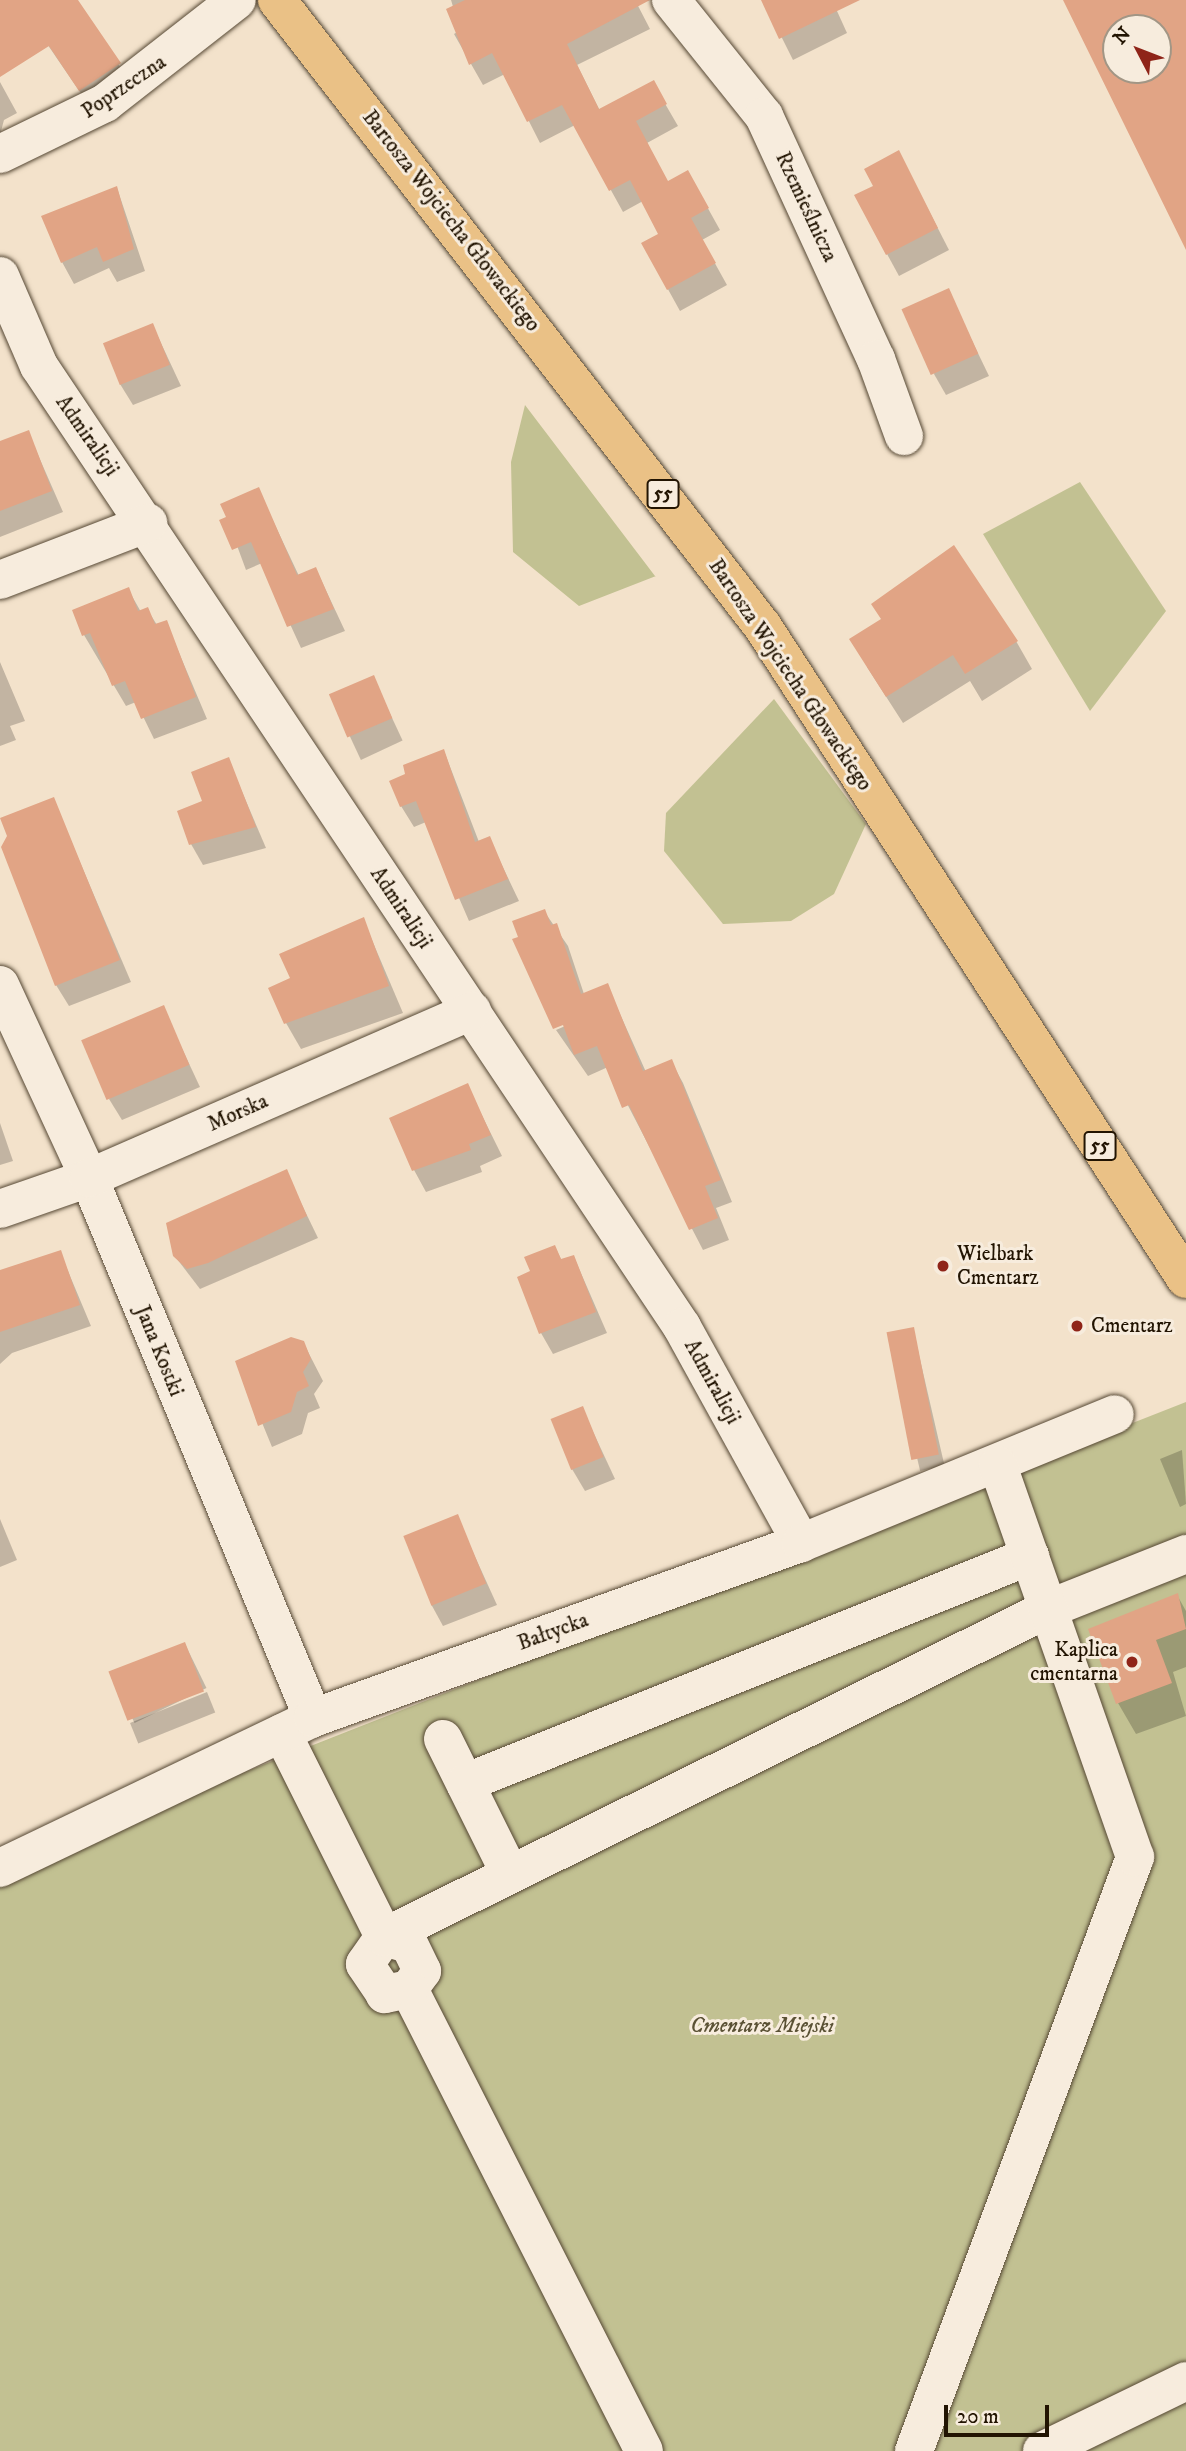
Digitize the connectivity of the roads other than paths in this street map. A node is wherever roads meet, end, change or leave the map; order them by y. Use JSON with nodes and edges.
{"nodes":[{"id":1,"x":237,"y":0,"type":"edge"},
{"id":2,"x":277,"y":0,"type":"edge"},
{"id":3,"x":671,"y":0,"type":"edge"},
{"id":4,"x":0,"y":155,"type":"edge"},
{"id":5,"x":0,"y":275,"type":"edge"},
{"id":6,"x":904,"y":436,"type":"dead end"},
{"id":7,"x":148,"y":523,"type":"junction"},
{"id":8,"x":0,"y":579,"type":"edge"},
{"id":9,"x":0,"y":985,"type":"edge"},
{"id":10,"x":472,"y":1011,"type":"junction"},
{"id":11,"x":89,"y":1178,"type":"junction"},
{"id":12,"x":0,"y":1209,"type":"edge"},
{"id":13,"x":1186,"y":1279,"type":"edge"},
{"id":14,"x":1115,"y":1414,"type":"dead end"},
{"id":15,"x":998,"y":1465,"type":"junction"},
{"id":16,"x":801,"y":1543,"type":"junction"},
{"id":17,"x":1186,"y":1555,"type":"edge"},
{"id":18,"x":1030,"y":1556,"type":"junction"},
{"id":19,"x":1048,"y":1609,"type":"junction"},
{"id":20,"x":298,"y":1726,"type":"junction"},
{"id":21,"x":443,"y":1739,"type":"dead end"},
{"id":22,"x":465,"y":1783,"type":"junction"},
{"id":23,"x":0,"y":1868,"type":"edge"},
{"id":24,"x":510,"y":1874,"type":"junction"},
{"id":25,"x":384,"y":1937,"type":"junction"},
{"id":26,"x":1186,"y":2381,"type":"edge"},
{"id":27,"x":644,"y":2451,"type":"edge"},
{"id":28,"x":914,"y":2451,"type":"edge"},
{"id":29,"x":1041,"y":2451,"type":"edge"}],
"edges":[{"from":1,"to":4,"type":"street","name":"Poprzeczna"},
{"from":2,"to":13,"type":"main road","name":"Bartosza Wojciecha Głowackiego","number":"55"},
{"from":3,"to":6,"type":"street","name":"Rzemieślnicza"},
{"from":5,"to":7,"type":"street","name":"Admiralicji"},
{"from":7,"to":8,"type":"street"},
{"from":7,"to":10,"type":"street","name":"Admiralicji"},
{"from":9,"to":11,"type":"street","name":"Jana Kostki"},
{"from":10,"to":11,"type":"street","name":"Morska"},
{"from":10,"to":16,"type":"street","name":"Admiralicji"},
{"from":11,"to":12,"type":"street","name":"Morska"},
{"from":11,"to":20,"type":"street","name":"Jana Kostki"},
{"from":14,"to":15,"type":"street","name":"Bałtycka"},
{"from":15,"to":16,"type":"street","name":"Bałtycka"},
{"from":15,"to":18,"type":"street"},
{"from":16,"to":20,"type":"street","name":"Bałtycka"},
{"from":17,"to":19,"type":"street"},
{"from":18,"to":19,"type":"street"},
{"from":18,"to":22,"type":"street"},
{"from":19,"to":24,"type":"street"},
{"from":19,"to":28,"type":"street"},
{"from":20,"to":23,"type":"street","name":"Bałtycka"},
{"from":20,"to":25,"type":"street","name":"Jana Kostki"},
{"from":21,"to":22,"type":"street"},
{"from":22,"to":24,"type":"street"},
{"from":24,"to":25,"type":"street"},
{"from":25,"to":27,"type":"street"},
{"from":26,"to":29,"type":"street"}]}
